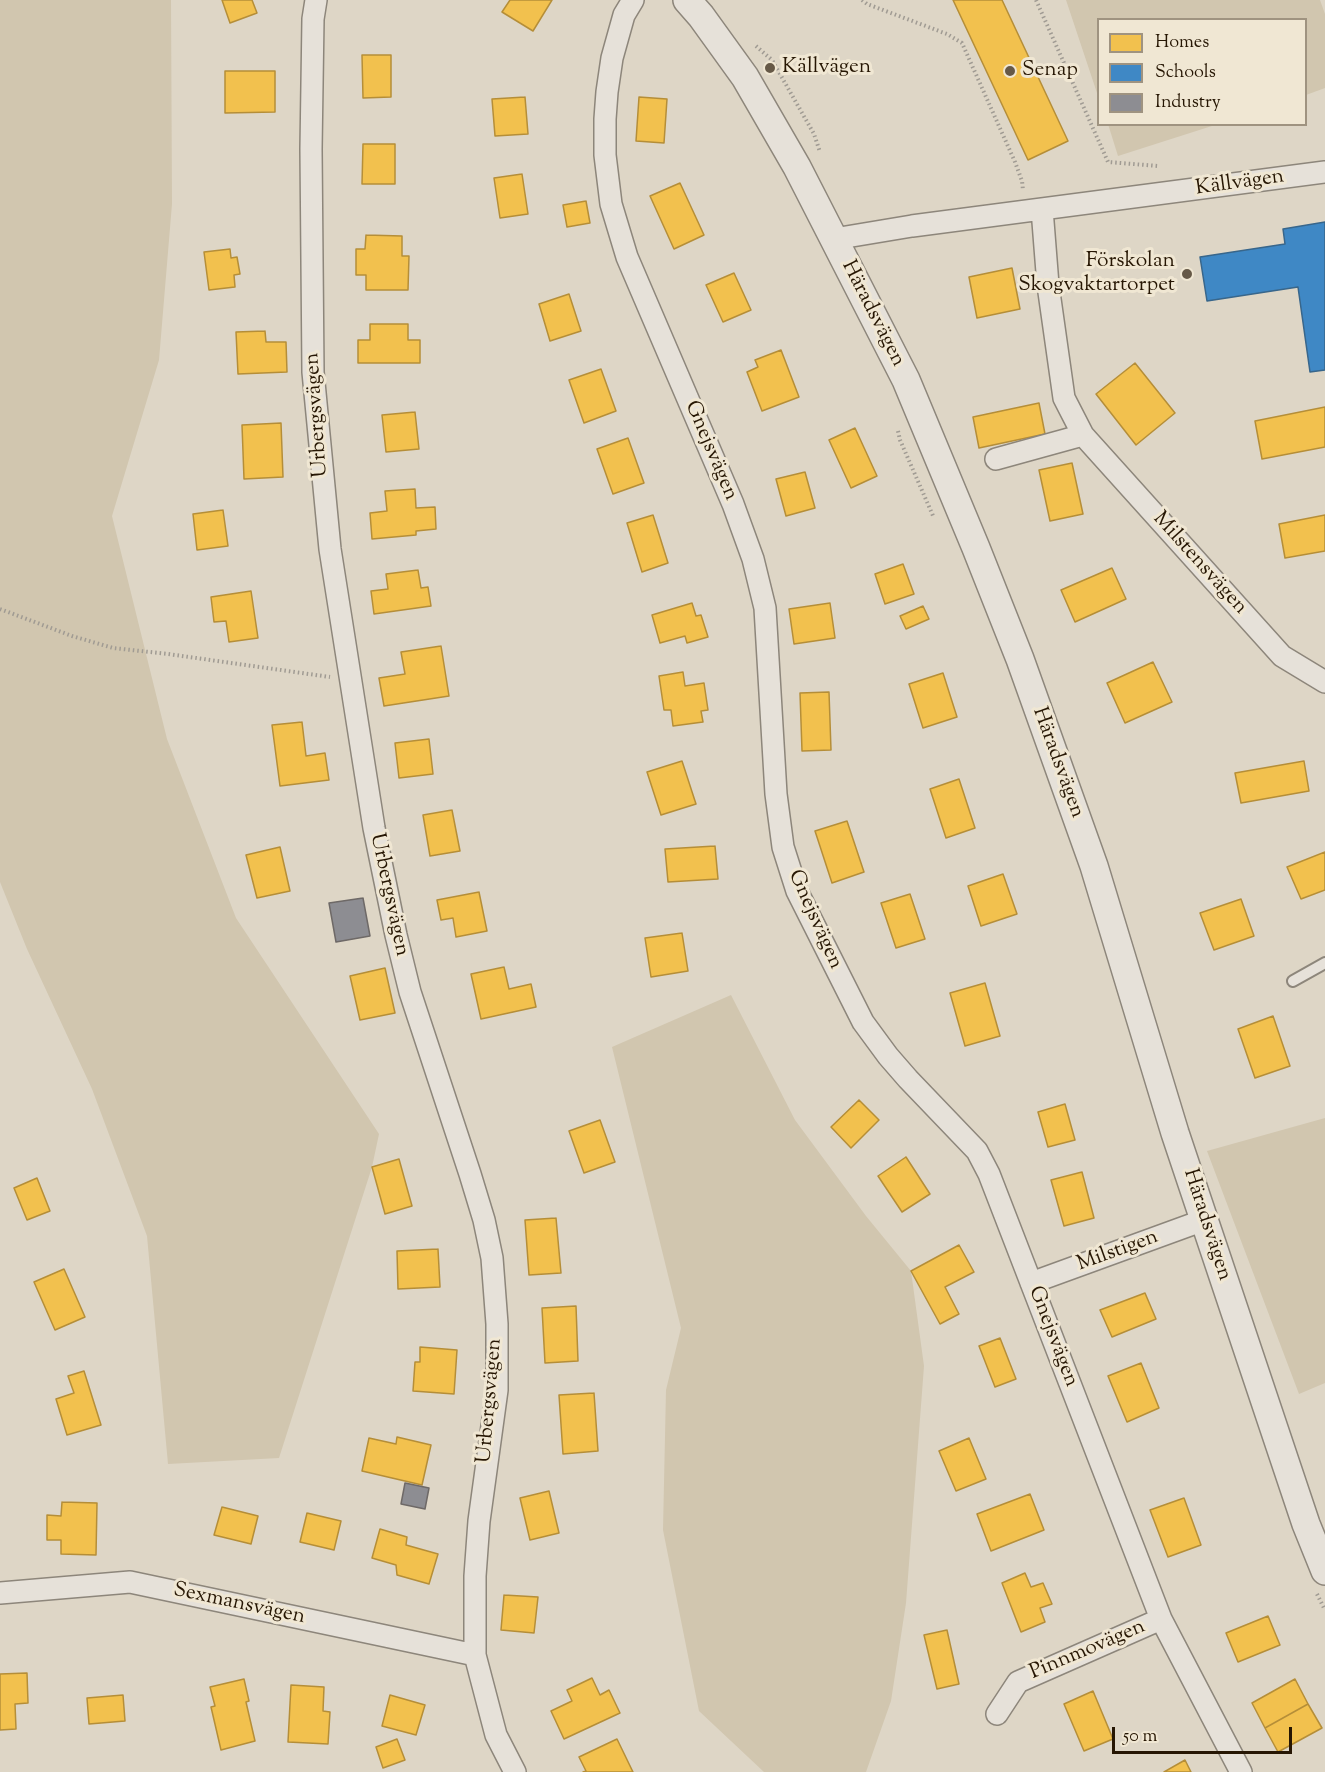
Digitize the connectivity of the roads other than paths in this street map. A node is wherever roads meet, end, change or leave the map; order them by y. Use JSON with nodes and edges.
{"nodes":[{"id":1,"x":316,"y":0,"type":"edge"},
{"id":2,"x":633,"y":0,"type":"edge"},
{"id":3,"x":687,"y":0,"type":"edge"},
{"id":4,"x":1325,"y":172,"type":"edge"},
{"id":5,"x":1033,"y":210,"type":"junction"},
{"id":6,"x":834,"y":239,"type":"junction"},
{"id":7,"x":1083,"y":435,"type":"junction"},
{"id":8,"x":996,"y":459,"type":"dead end"},
{"id":9,"x":1325,"y":682,"type":"edge"},
{"id":10,"x":1325,"y":963,"type":"edge"},
{"id":11,"x":1293,"y":981,"type":"dead end"},
{"id":12,"x":1204,"y":1220,"type":"junction"},
{"id":13,"x":1031,"y":1283,"type":"junction"},
{"id":14,"x":1320,"y":1581,"type":"edge"},
{"id":15,"x":0,"y":1593,"type":"edge"},
{"id":16,"x":1161,"y":1619,"type":"junction"},
{"id":17,"x":475,"y":1655,"type":"junction"},
{"id":18,"x":997,"y":1714,"type":"dead end"},
{"id":19,"x":515,"y":1772,"type":"edge"},
{"id":20,"x":1242,"y":1772,"type":"edge"}],
"edges":[{"from":1,"to":17,"type":"street","name":"Urbergsvägen"},
{"from":2,"to":13,"type":"street","name":"Gnejsvägen"},
{"from":3,"to":6,"type":"street","name":"Häradsvägen"},
{"from":4,"to":5,"type":"street","name":"Källvägen"},
{"from":5,"to":6,"type":"street","name":"Källvägen"},
{"from":5,"to":7,"type":"street","name":"Milstensvägen"},
{"from":6,"to":12,"type":"street","name":"Häradsvägen"},
{"from":7,"to":8,"type":"street"},
{"from":7,"to":9,"type":"street","name":"Milstensvägen"},
{"from":10,"to":11,"type":"lane"},
{"from":12,"to":13,"type":"street","name":"Milstigen"},
{"from":12,"to":14,"type":"street","name":"Häradsvägen"},
{"from":13,"to":16,"type":"street","name":"Gnejsvägen"},
{"from":15,"to":17,"type":"street","name":"Sexmansvägen"},
{"from":16,"to":18,"type":"street","name":"Pinnmovägen"},
{"from":16,"to":20,"type":"street","name":"Gnejsvägen"},
{"from":17,"to":19,"type":"street","name":"Urbergsvägen"}]}
